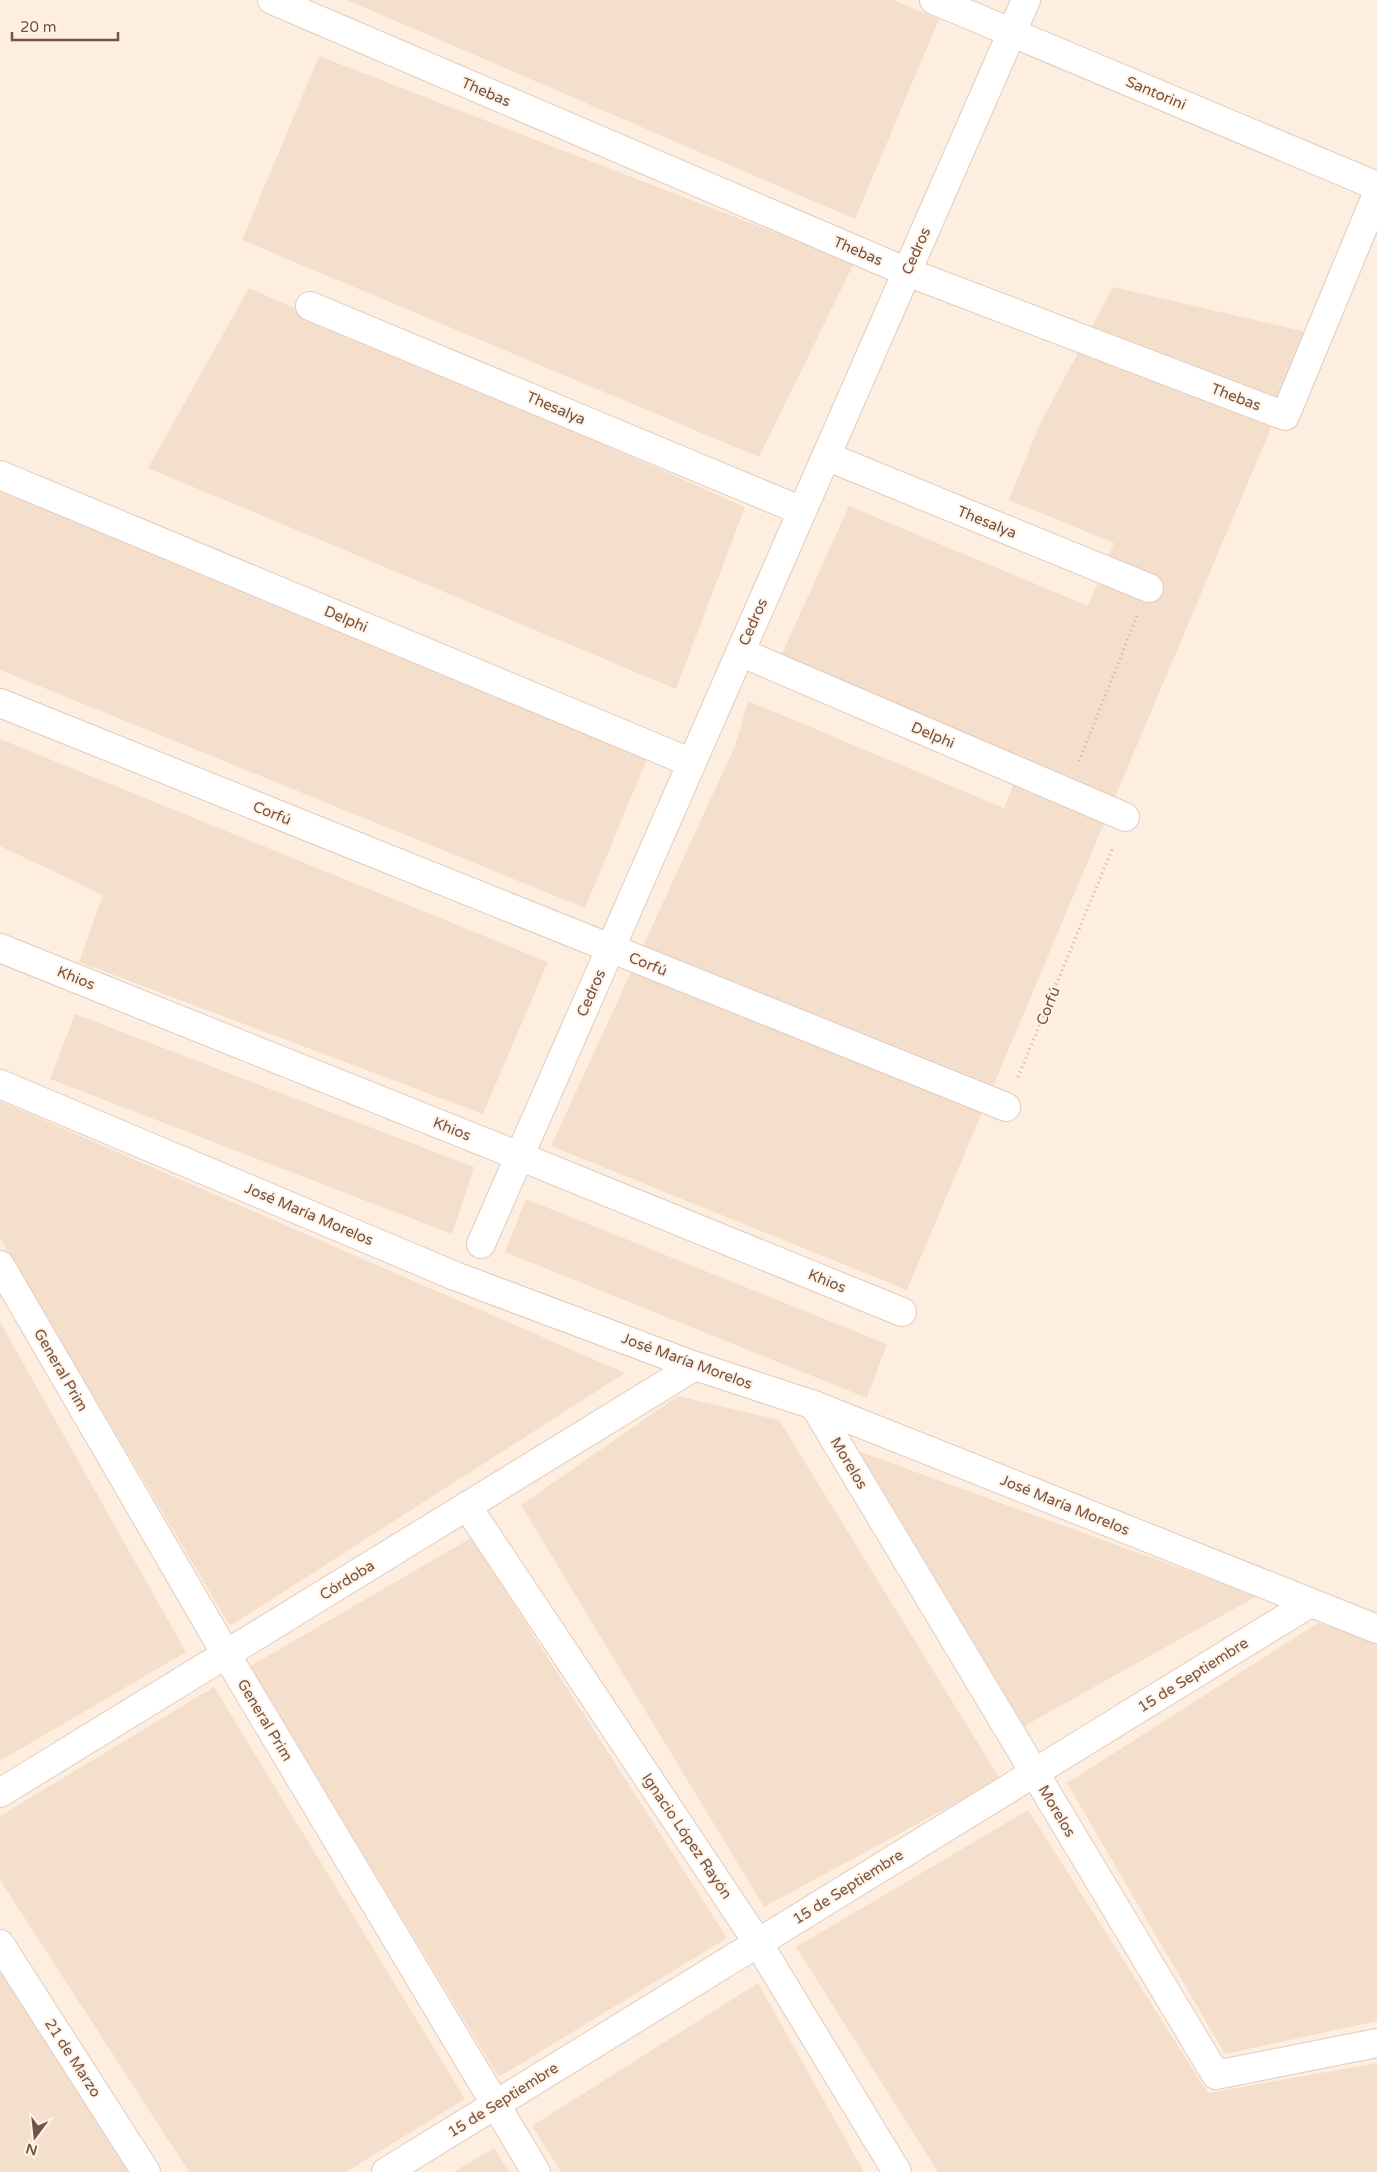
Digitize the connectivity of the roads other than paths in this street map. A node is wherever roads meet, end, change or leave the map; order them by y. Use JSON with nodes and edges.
{"nodes":[{"id":1,"x":272,"y":0,"type":"edge"},
{"id":2,"x":934,"y":0,"type":"edge"},
{"id":3,"x":1026,"y":0,"type":"edge"},
{"id":4,"x":1012,"y":32,"type":"junction"},
{"id":5,"x":1377,"y":186,"type":"edge"},
{"id":6,"x":1377,"y":194,"type":"edge"},
{"id":7,"x":907,"y":272,"type":"junction"},
{"id":8,"x":310,"y":306,"type":"dead end"},
{"id":9,"x":826,"y":456,"type":"junction"},
{"id":10,"x":0,"y":475,"type":"edge"},
{"id":11,"x":802,"y":511,"type":"junction"},
{"id":12,"x":1149,"y":588,"type":"road end"},
{"id":13,"x":740,"y":652,"type":"junction"},
{"id":14,"x":0,"y":704,"type":"edge"},
{"id":15,"x":692,"y":763,"type":"junction"},
{"id":16,"x":1125,"y":817,"type":"road end"},
{"id":17,"x":0,"y":948,"type":"edge"},
{"id":18,"x":610,"y":949,"type":"junction"},
{"id":19,"x":0,"y":1084,"type":"edge"},
{"id":20,"x":1006,"y":1107,"type":"road end"},
{"id":21,"x":520,"y":1156,"type":"junction"},
{"id":22,"x":481,"y":1244,"type":"dead end"},
{"id":23,"x":0,"y":1264,"type":"edge"},
{"id":24,"x":902,"y":1312,"type":"dead end"},
{"id":25,"x":695,"y":1366,"type":"junction"},
{"id":26,"x":814,"y":1405,"type":"junction"},
{"id":27,"x":467,"y":1506,"type":"junction"},
{"id":28,"x":1310,"y":1603,"type":"junction"},
{"id":29,"x":1377,"y":1629,"type":"edge"},
{"id":30,"x":226,"y":1654,"type":"junction"},
{"id":31,"x":1034,"y":1773,"type":"junction"},
{"id":32,"x":0,"y":1793,"type":"edge"},
{"id":33,"x":758,"y":1943,"type":"junction"},
{"id":34,"x":0,"y":1944,"type":"edge"},
{"id":35,"x":1377,"y":2043,"type":"edge"},
{"id":36,"x":494,"y":2105,"type":"junction"},
{"id":37,"x":146,"y":2172,"type":"edge"},
{"id":38,"x":386,"y":2172,"type":"edge"},
{"id":39,"x":536,"y":2172,"type":"edge"},
{"id":40,"x":897,"y":2172,"type":"edge"}],
"edges":[{"from":1,"to":7,"type":"street","name":"Thebas"},
{"from":2,"to":4,"type":"street","name":"Santorini"},
{"from":3,"to":4,"type":"street","name":"Cedros"},
{"from":4,"to":5,"type":"street","name":"Santorini"},
{"from":4,"to":7,"type":"street","name":"Cedros"},
{"from":6,"to":7,"type":"street","name":"Thebas"},
{"from":7,"to":9,"type":"street","name":"Cedros"},
{"from":8,"to":11,"type":"street","name":"Thesalya"},
{"from":9,"to":11,"type":"street","name":"Cedros"},
{"from":9,"to":12,"type":"street","name":"Thesalya"},
{"from":10,"to":15,"type":"street","name":"Delphi"},
{"from":11,"to":13,"type":"street","name":"Cedros"},
{"from":13,"to":15,"type":"street","name":"Cedros"},
{"from":13,"to":16,"type":"street","name":"Delphi"},
{"from":14,"to":18,"type":"street","name":"Corfú"},
{"from":15,"to":18,"type":"street","name":"Cedros"},
{"from":17,"to":21,"type":"street","name":"Khios"},
{"from":18,"to":20,"type":"street","name":"Corfú"},
{"from":18,"to":21,"type":"street","name":"Cedros"},
{"from":19,"to":25,"type":"street","name":"José María Morelos"},
{"from":21,"to":22,"type":"street","name":"Cedros"},
{"from":21,"to":24,"type":"street","name":"Khios"},
{"from":23,"to":30,"type":"street","name":"General Prim"},
{"from":25,"to":26,"type":"street","name":"José María Morelos"},
{"from":25,"to":27,"type":"street","name":"Córdoba"},
{"from":26,"to":28,"type":"street","name":"José María Morelos"},
{"from":26,"to":31,"type":"street","name":"Morelos"},
{"from":27,"to":30,"type":"street","name":"Córdoba"},
{"from":27,"to":33,"type":"street","name":"Ignacio López Rayón"},
{"from":28,"to":29,"type":"street","name":"José María Morelos"},
{"from":28,"to":31,"type":"street","name":"15 de Septiembre"},
{"from":30,"to":32,"type":"street","name":"Córdoba"},
{"from":30,"to":36,"type":"street","name":"General Prim"},
{"from":31,"to":33,"type":"street","name":"15 de Septiembre"},
{"from":31,"to":35,"type":"street","name":"Morelos"},
{"from":33,"to":36,"type":"street","name":"15 de Septiembre"},
{"from":33,"to":40,"type":"street","name":"Ignacio López Rayón"},
{"from":34,"to":37,"type":"street","name":"21 de Marzo"},
{"from":36,"to":38,"type":"street","name":"15 de Septiembre"},
{"from":36,"to":39,"type":"street","name":"General Prim"}]}
